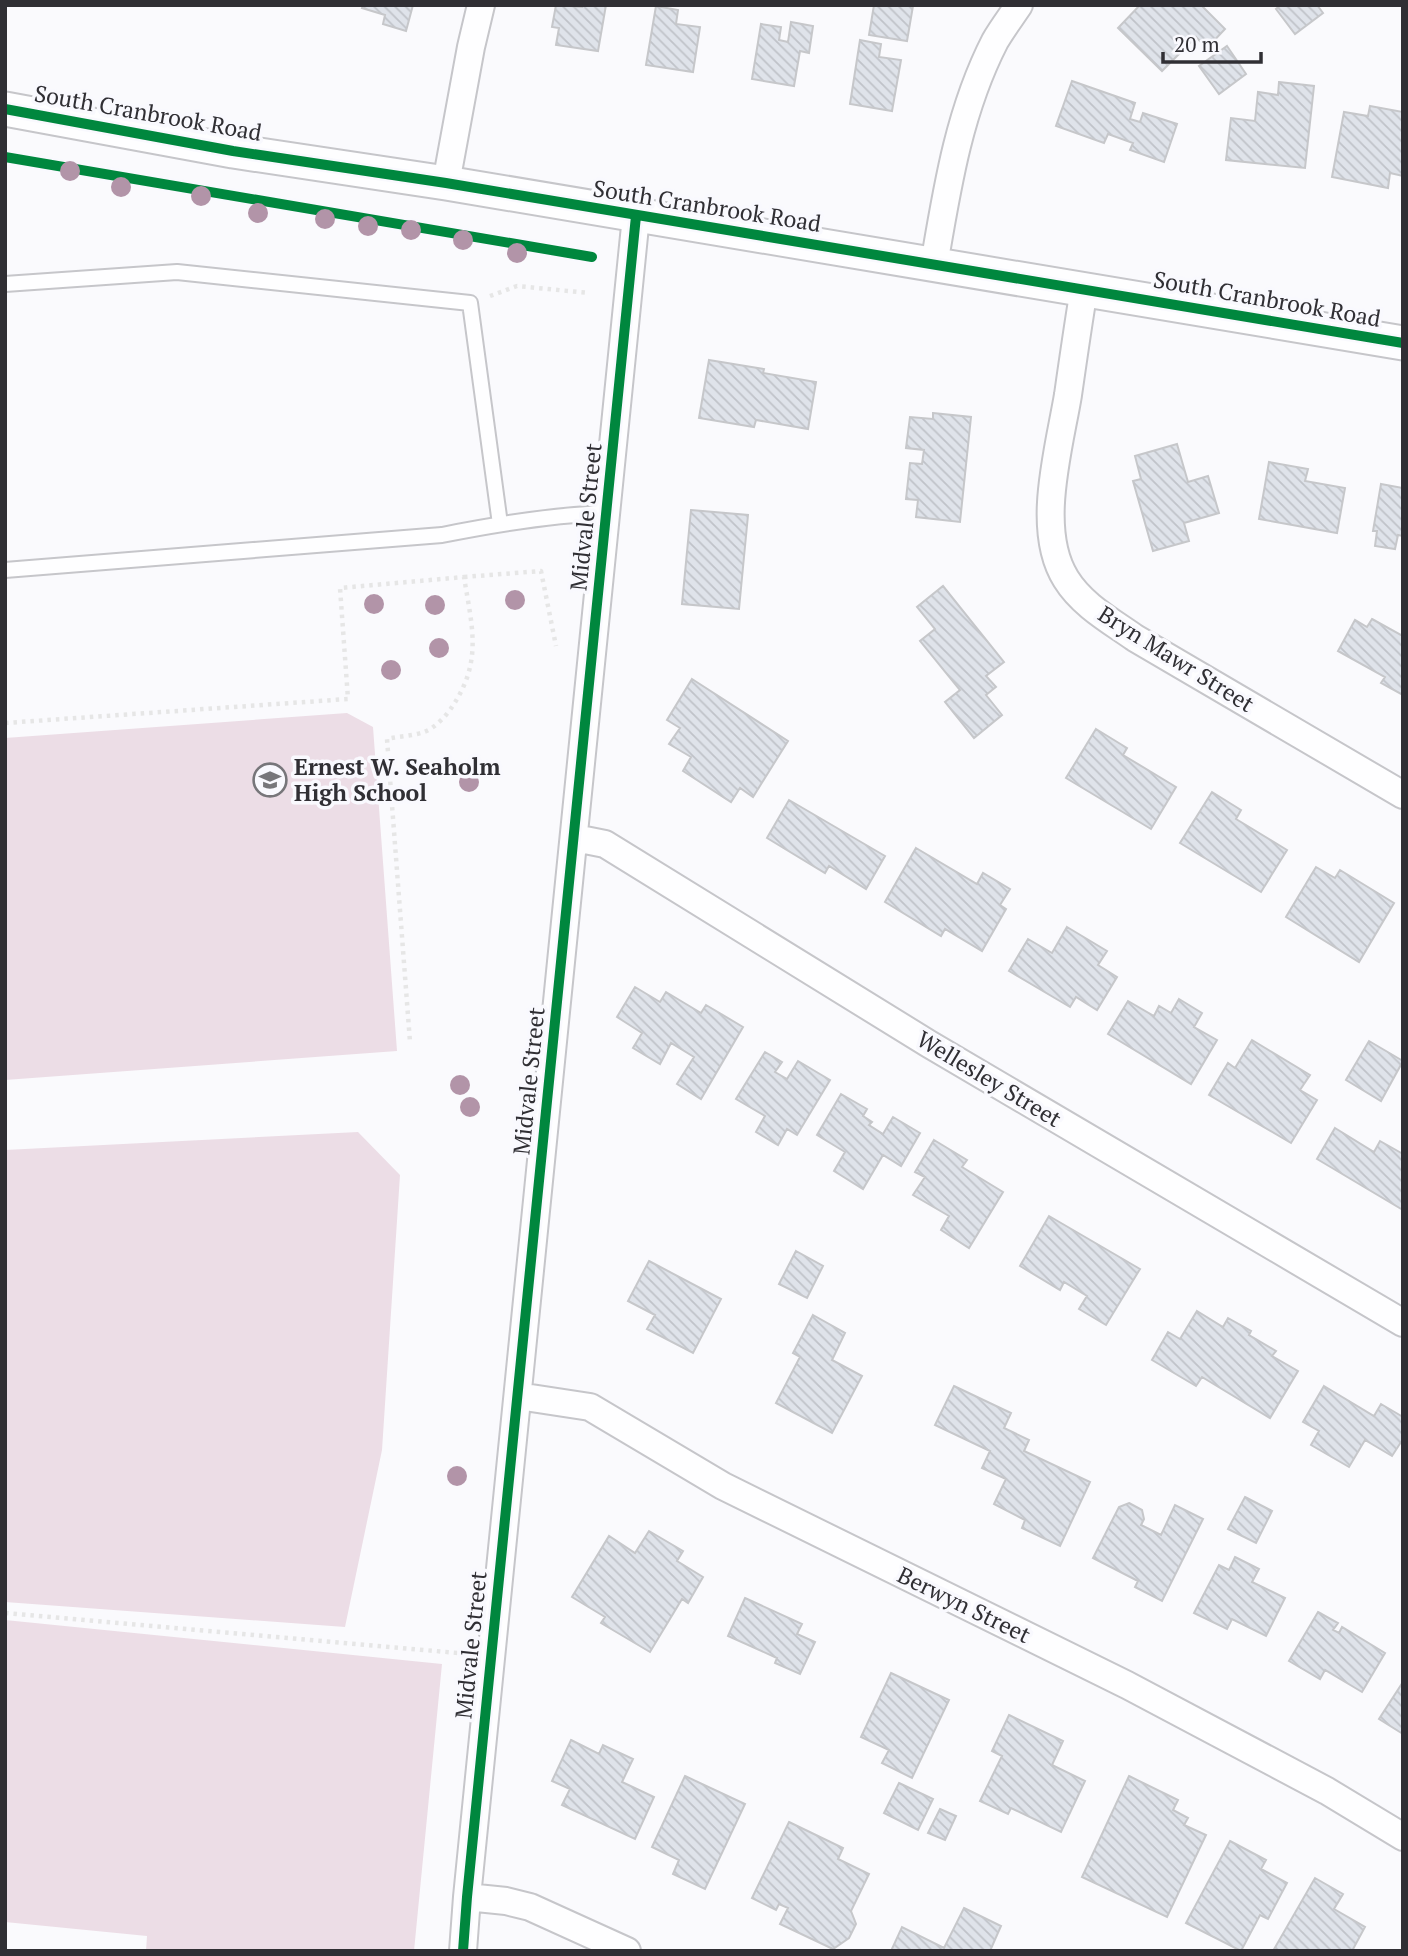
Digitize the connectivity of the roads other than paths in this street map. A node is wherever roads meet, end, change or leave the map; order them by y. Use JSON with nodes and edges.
{"nodes":[{"id":1,"x":481,"y":5,"type":"edge"},
{"id":2,"x":1019,"y":5,"type":"edge"},
{"id":3,"x":5,"y":109,"type":"edge"},
{"id":4,"x":446,"y":183,"type":"junction"},
{"id":5,"x":636,"y":216,"type":"junction"},
{"id":6,"x":934,"y":265,"type":"junction"},
{"id":7,"x":5,"y":284,"type":"edge"},
{"id":8,"x":1084,"y":289,"type":"junction"},
{"id":9,"x":1403,"y":343,"type":"edge"},
{"id":10,"x":607,"y":513,"type":"junction"},
{"id":11,"x":500,"y":524,"type":"junction"},
{"id":12,"x":5,"y":570,"type":"edge"},
{"id":13,"x":1403,"y":795,"type":"edge"},
{"id":14,"x":575,"y":838,"type":"junction"},
{"id":15,"x":1403,"y":1323,"type":"edge"},
{"id":16,"x":517,"y":1396,"type":"junction"},
{"id":17,"x":1403,"y":1837,"type":"edge"},
{"id":18,"x":467,"y":1897,"type":"junction"},
{"id":19,"x":463,"y":1951,"type":"edge"},
{"id":20,"x":627,"y":1951,"type":"edge"}],
"edges":[{"from":1,"to":4,"type":"street"},
{"from":2,"to":6,"type":"street"},
{"from":3,"to":4,"type":"street","name":"South Cranbrook Road"},
{"from":4,"to":5,"type":"street","name":"South Cranbrook Road"},
{"from":5,"to":6,"type":"street","name":"South Cranbrook Road"},
{"from":5,"to":10,"type":"street","name":"Midvale Street"},
{"from":6,"to":8,"type":"street","name":"South Cranbrook Road"},
{"from":7,"to":11,"type":"lane"},
{"from":8,"to":9,"type":"street","name":"South Cranbrook Road"},
{"from":8,"to":13,"type":"street","name":"Bryn Mawr Street"},
{"from":10,"to":11,"type":"lane"},
{"from":10,"to":14,"type":"street","name":"Midvale Street"},
{"from":11,"to":12,"type":"lane"},
{"from":14,"to":15,"type":"street","name":"Wellesley Street"},
{"from":14,"to":16,"type":"street","name":"Midvale Street"},
{"from":16,"to":17,"type":"street","name":"Berwyn Street"},
{"from":16,"to":18,"type":"street","name":"Midvale Street"},
{"from":18,"to":19,"type":"street","name":"Midvale Street"},
{"from":18,"to":20,"type":"street"}]}
